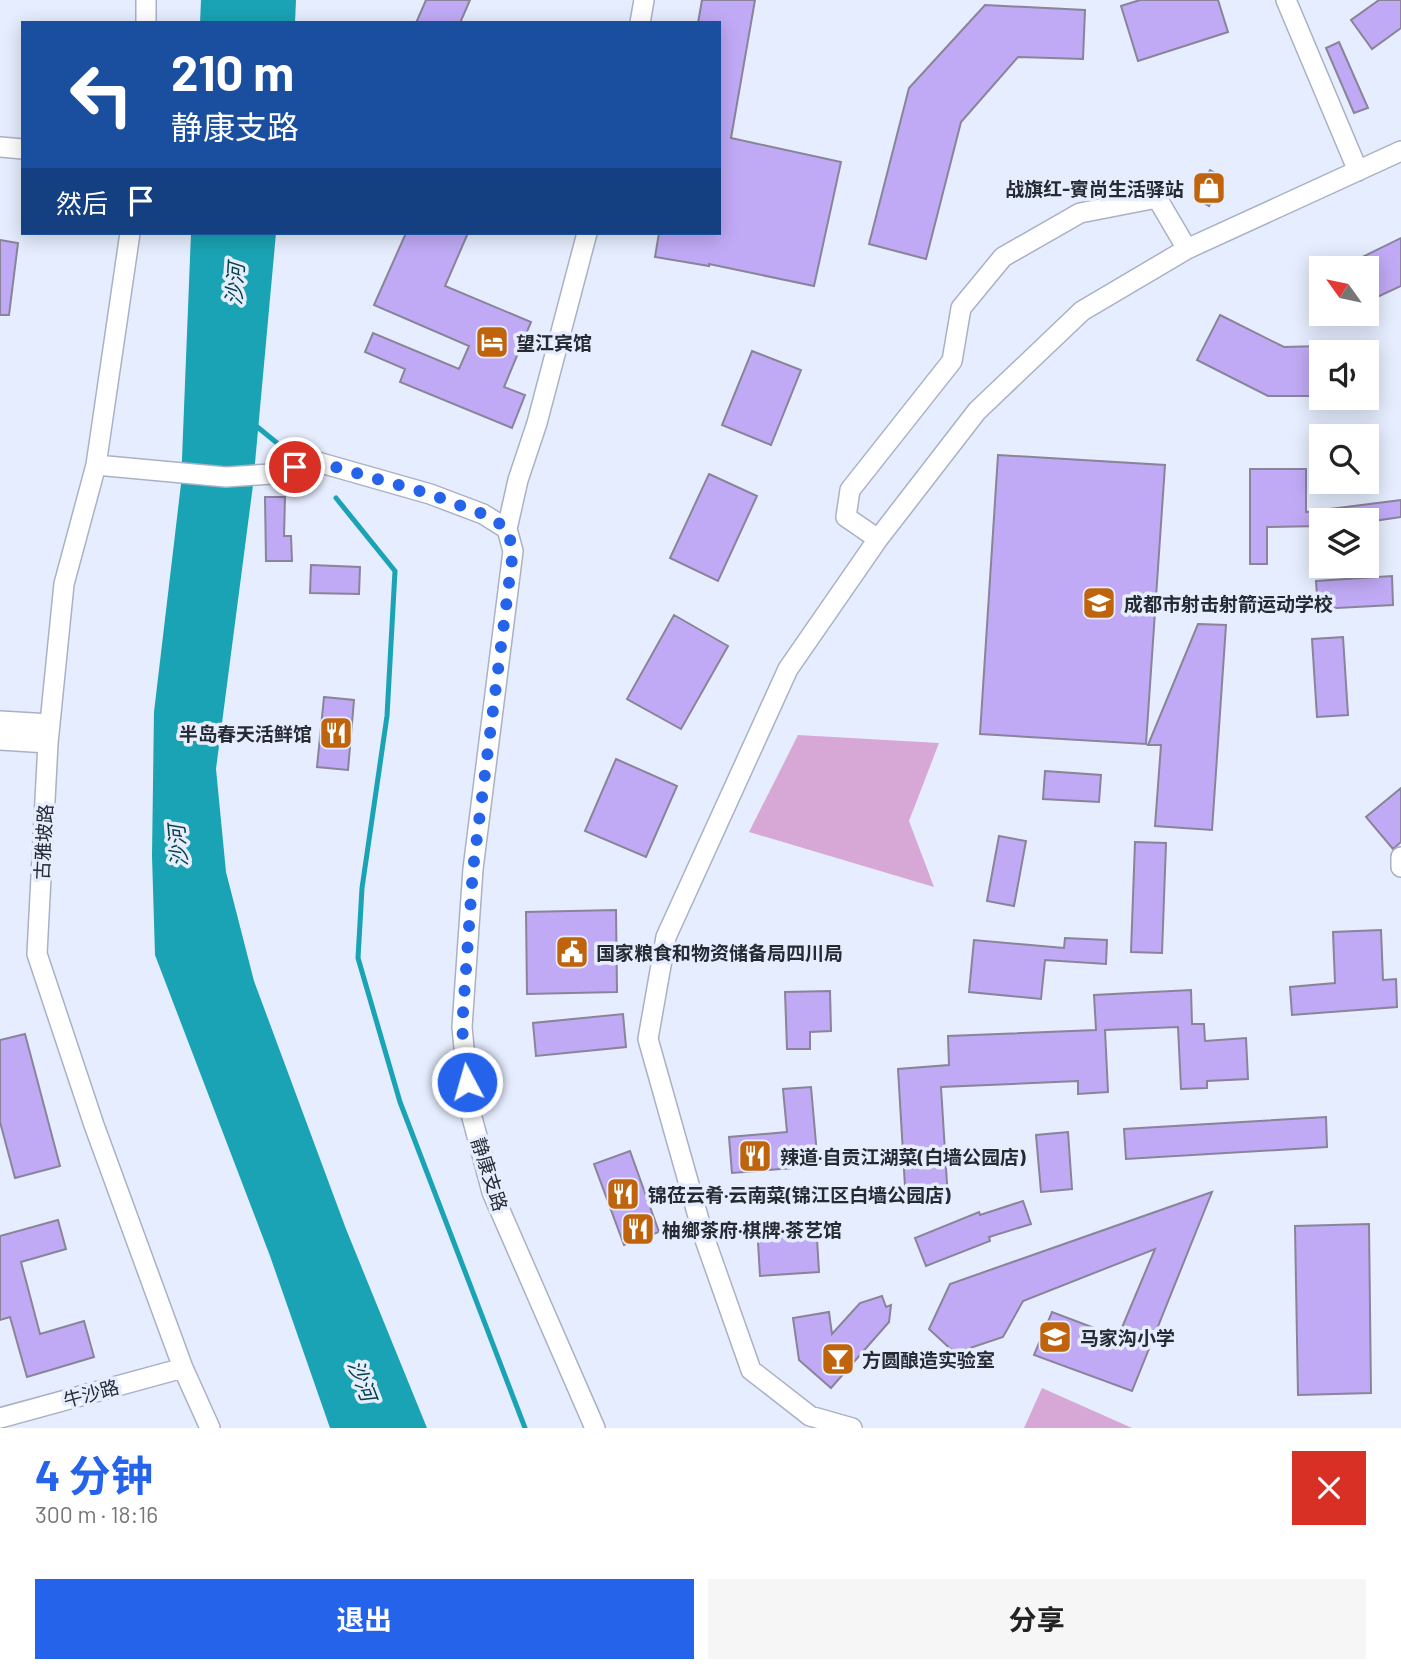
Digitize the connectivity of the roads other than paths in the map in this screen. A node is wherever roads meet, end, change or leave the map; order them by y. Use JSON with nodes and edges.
{"nodes":[{"id":1,"x":146,"y":0,"type":"edge"},
{"id":2,"x":644,"y":0,"type":"edge"},
{"id":3,"x":1286,"y":0,"type":"edge"},
{"id":4,"x":146,"y":21,"type":"edge"},
{"id":5,"x":640,"y":21,"type":"edge"},
{"id":6,"x":0,"y":147,"type":"edge"},
{"id":7,"x":21,"y":149,"type":"edge"},
{"id":8,"x":1401,"y":151,"type":"edge"},
{"id":9,"x":1358,"y":171,"type":"junction"},
{"id":10,"x":130,"y":235,"type":"edge"},
{"id":11,"x":586,"y":235,"type":"edge"},
{"id":12,"x":1187,"y":249,"type":"junction"},
{"id":13,"x":96,"y":465,"type":"junction"},
{"id":14,"x":507,"y":528,"type":"junction"},
{"id":15,"x":877,"y":539,"type":"junction"},
{"id":16,"x":0,"y":721,"type":"edge"},
{"id":17,"x":49,"y":734,"type":"junction"},
{"id":18,"x":0,"y":740,"type":"edge"},
{"id":19,"x":1401,"y":857,"type":"edge"},
{"id":20,"x":1401,"y":867,"type":"edge"},
{"id":21,"x":183,"y":1368,"type":"junction"},
{"id":22,"x":0,"y":1418,"type":"edge"},
{"id":23,"x":210,"y":1428,"type":"edge"},
{"id":24,"x":595,"y":1428,"type":"edge"},
{"id":25,"x":852,"y":1428,"type":"edge"}],
"edges":[{"from":1,"to":4,"type":"street"},
{"from":2,"to":5,"type":"street"},
{"from":3,"to":9,"type":"street"},
{"from":6,"to":7,"type":"street"},
{"from":8,"to":9,"type":"street"},
{"from":9,"to":12,"type":"street"},
{"from":10,"to":13,"type":"street","name":"古雅坡路"},
{"from":11,"to":14,"type":"street","name":"静康支路"},
{"from":12,"to":15,"type":"street"},
{"from":12,"to":15,"type":"street"},
{"from":13,"to":14,"type":"street"},
{"from":13,"to":17,"type":"street","name":"古雅坡路"},
{"from":14,"to":24,"type":"street","name":"静康支路"},
{"from":15,"to":25,"type":"street"},
{"from":16,"to":17,"type":"street"},
{"from":17,"to":18,"type":"street"},
{"from":17,"to":21,"type":"street","name":"古雅坡路"},
{"from":19,"to":20,"type":"street"},
{"from":21,"to":22,"type":"street","name":"牛沙路"},
{"from":21,"to":23,"type":"street","name":"古雅坡路"}]}
